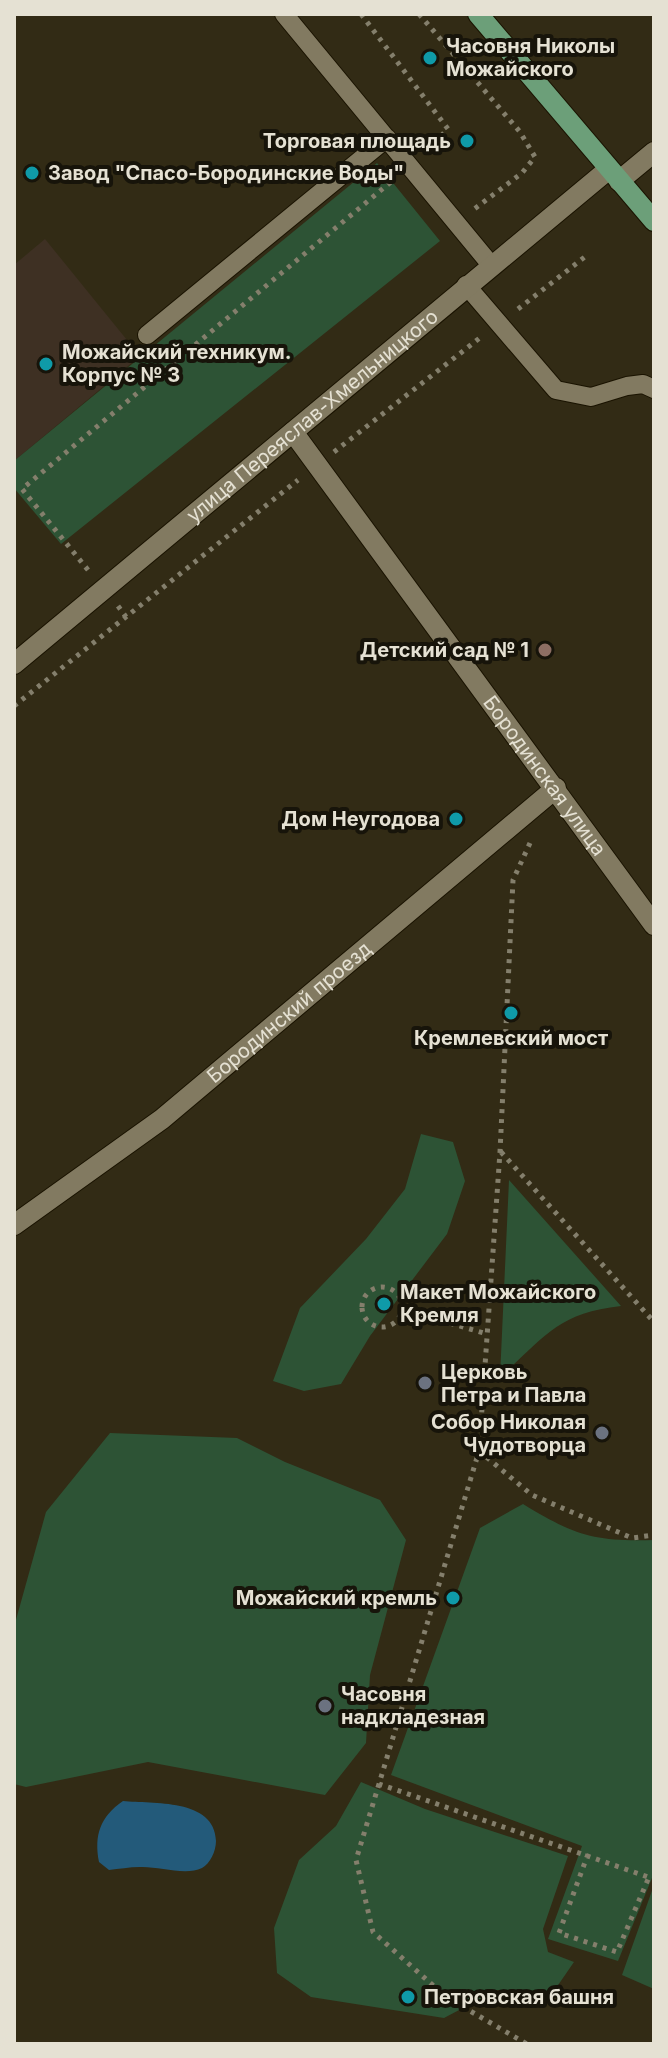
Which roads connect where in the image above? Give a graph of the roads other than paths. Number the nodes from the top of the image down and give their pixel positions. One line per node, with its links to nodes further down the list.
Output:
1 (284, 14): 3 (lane)
2 (478, 14): 5 (main road)
3 (387, 138): 7 (lane); 9 (lane)
4 (654, 152): 5 (street, улица Переяслав-Хмельницкого)
5 (614, 175): 6 (main road); 7 (street, улица Переяслав-Хмельницкого)
6 (654, 221)
7 (491, 265): 8 (street, улица Переяслав-Хмельницкого)
8 (466, 285): 10 (lane); 11 (street, улица Переяслав-Хмельницкого)
9 (147, 335)
10 (654, 389)
11 (293, 432): 12 (street, улица Переяслав-Хмельницкого); 13 (street, Бородинская улица)
12 (14, 664)
13 (556, 788): 14 (street, Бородинская улица); 15 (street, Бородинский проезд)
14 (654, 925)
15 (14, 1225)

